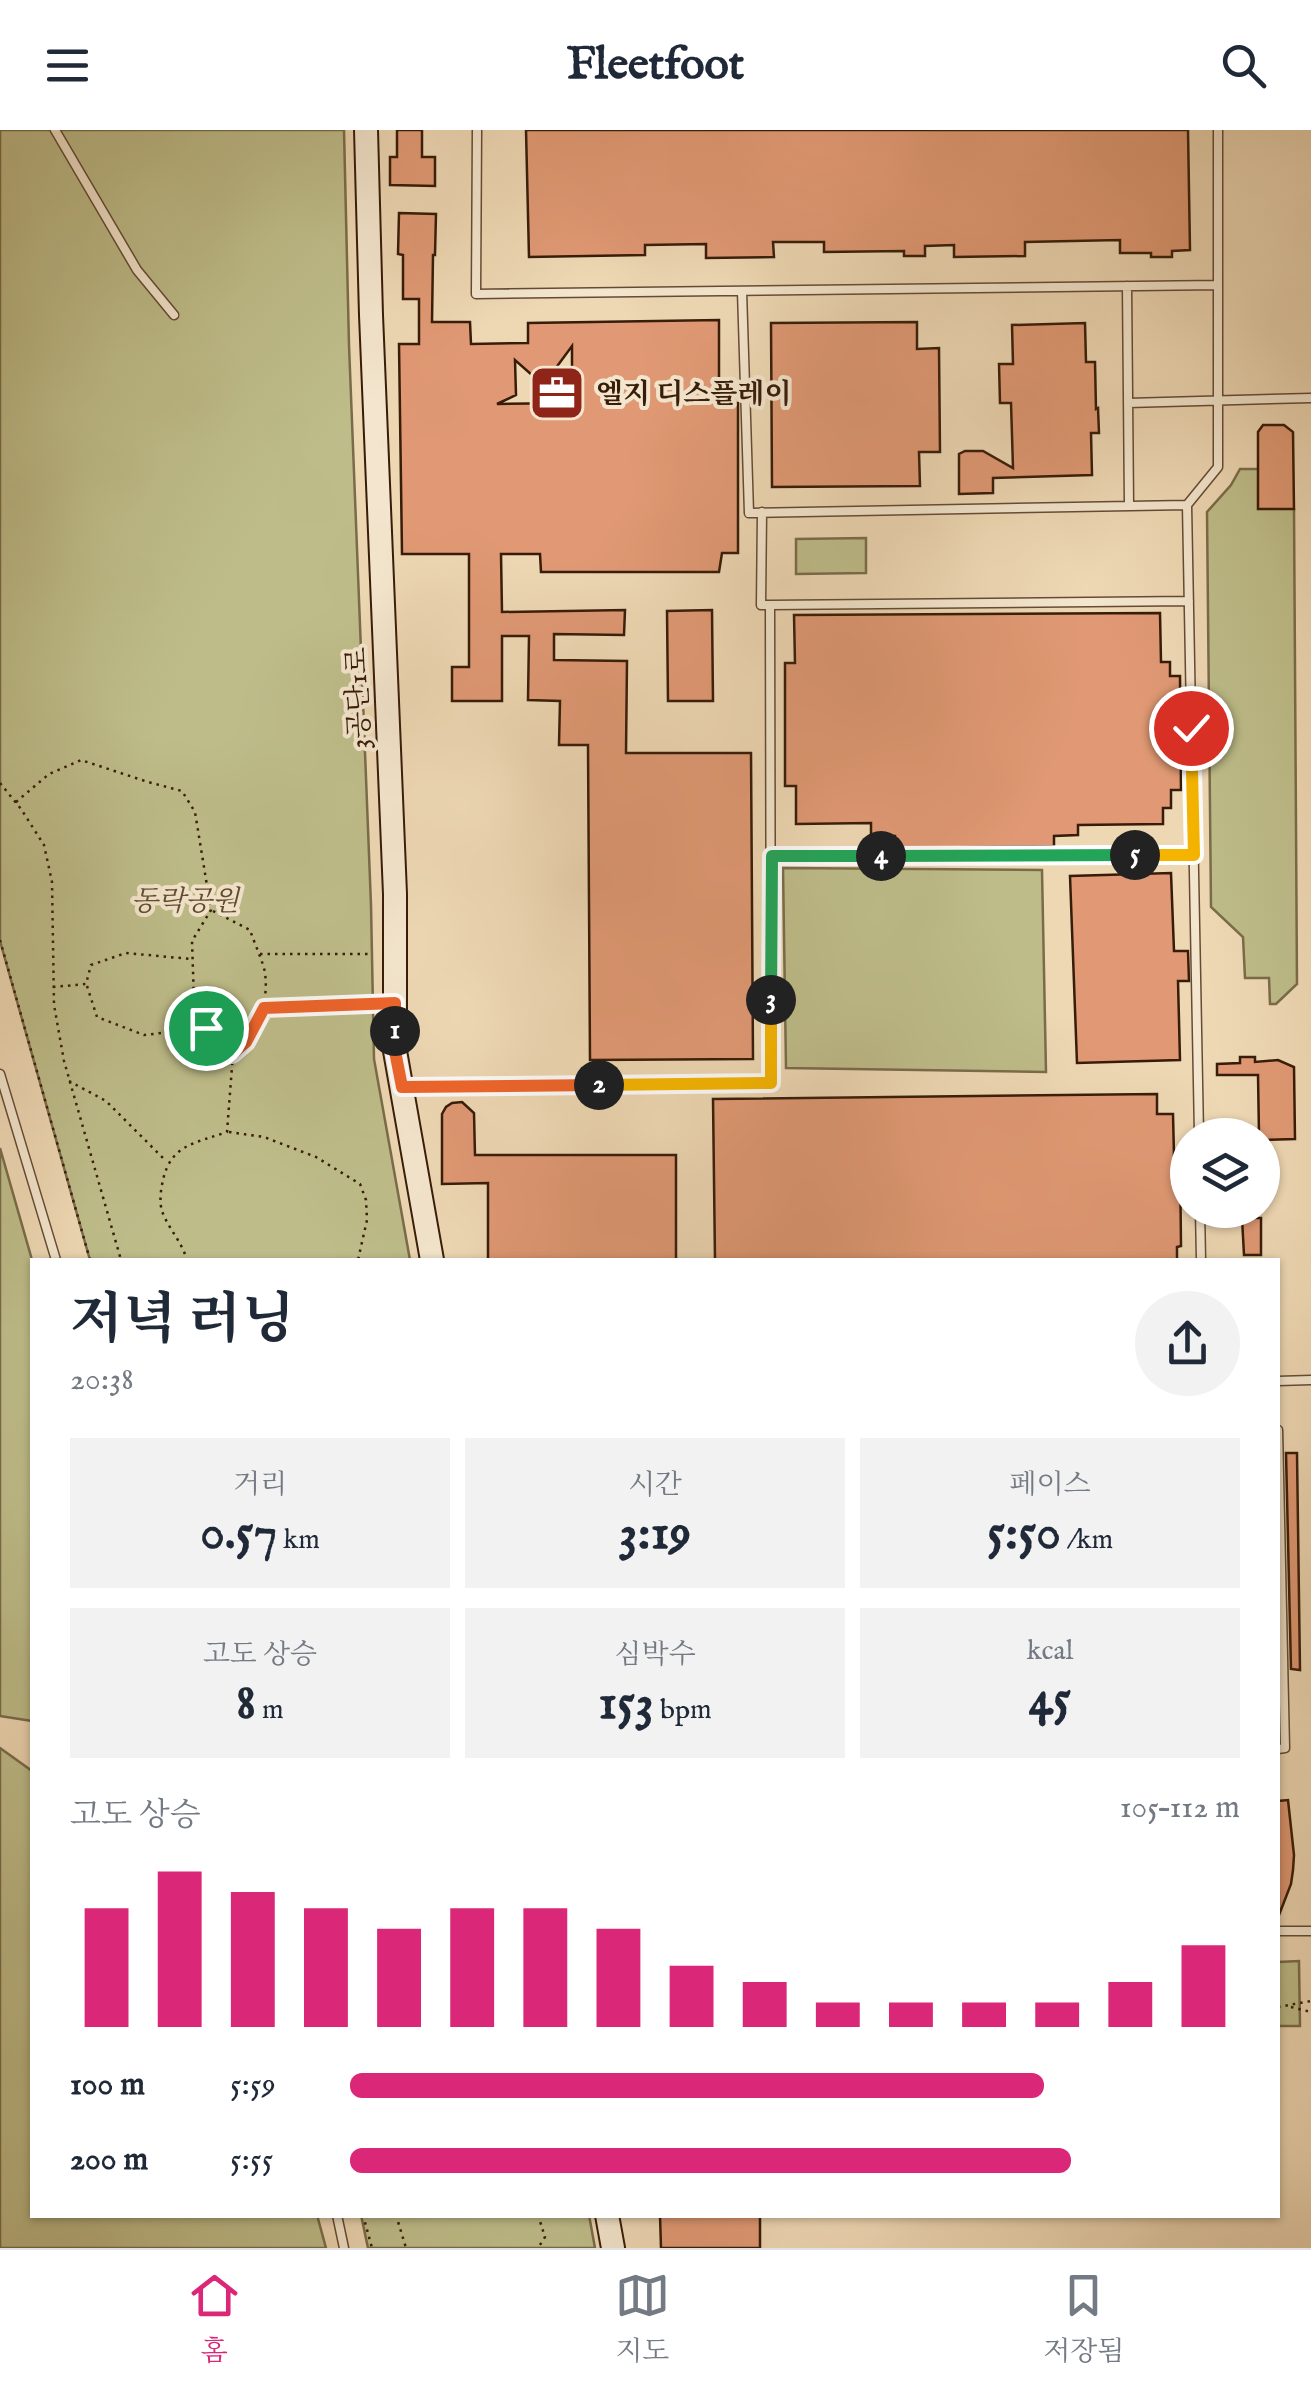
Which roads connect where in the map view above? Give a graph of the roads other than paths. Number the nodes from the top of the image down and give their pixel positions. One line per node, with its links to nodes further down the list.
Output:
1 (55, 130): 8 (lane)
2 (366, 130): 20 (street, 3공단1로)
3 (477, 130): 7 (lane)
4 (1218, 130): 5 (lane)
5 (1218, 285): 6 (lane); 10 (lane)
6 (1127, 286): 7 (lane); 11 (lane)
7 (742, 290): 14 (lane)
8 (174, 316)
9 (1311, 398): 10 (lane)
10 (1218, 401): 11 (lane); 12 (lane)
11 (1128, 402): 13 (lane)
12 (1187, 505): 13 (lane); 15 (lane)
13 (1129, 506): 14 (lane)
14 (762, 512): 16 (lane)
15 (1189, 600): 16 (lane); 17 (lane)
16 (770, 604): 18 (lane)
17 (1194, 855): 18 (lane); 21 (lane)
18 (772, 856): 20 (lane)
19 (0, 1074): 23 (lane)
20 (402, 1087): 24 (street, 3공단1로)
21 (1199, 1118)
22 (1200, 1228): 25 (lane)
23 (55, 1258)
24 (432, 1258)
25 (1201, 1258)
26 (1280, 1380): 27 (lane)
27 (1311, 1380)
28 (1280, 1521): 29 (lane)
29 (1280, 1748)
30 (1280, 1931): 31 (lane)
31 (1311, 1932)
32 (337, 2218): 34 (lane)
33 (608, 2218): 35 (street)
34 (344, 2248)
35 (613, 2248)

